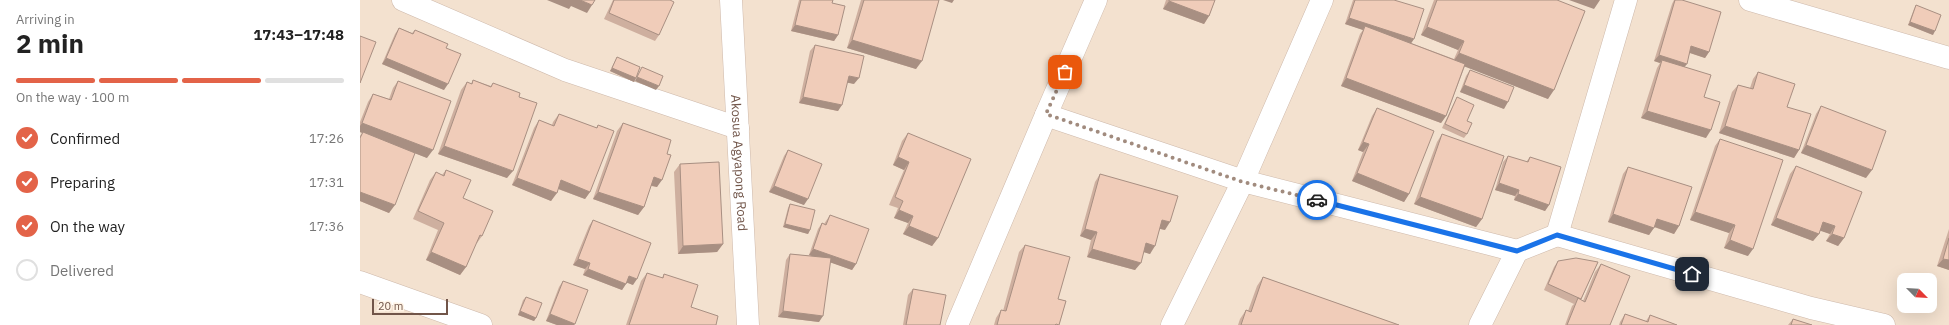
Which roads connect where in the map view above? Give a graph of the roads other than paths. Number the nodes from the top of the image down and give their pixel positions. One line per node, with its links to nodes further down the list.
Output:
1 (403, 0): 9 (street)
2 (731, 0): 9 (street, Akosua Agyapong Road)
3 (1096, 0): 8 (street)
4 (1322, 0): 10 (street)
5 (1626, 0): 11 (street)
6 (1750, 0): 7 (street)
7 (1949, 58)
8 (1046, 114): 10 (street); 16 (street)
9 (738, 128): 15 (street, Akosua Agyapong Road)
10 (1243, 182): 12 (street); 17 (street)
11 (1557, 235): 12 (street); 19 (street)
12 (1517, 251): 18 (street)
13 (360, 282): 14 (street)
14 (481, 325)
15 (748, 325)
16 (957, 325)
17 (1172, 325)
18 (1480, 325)
19 (1884, 325)

